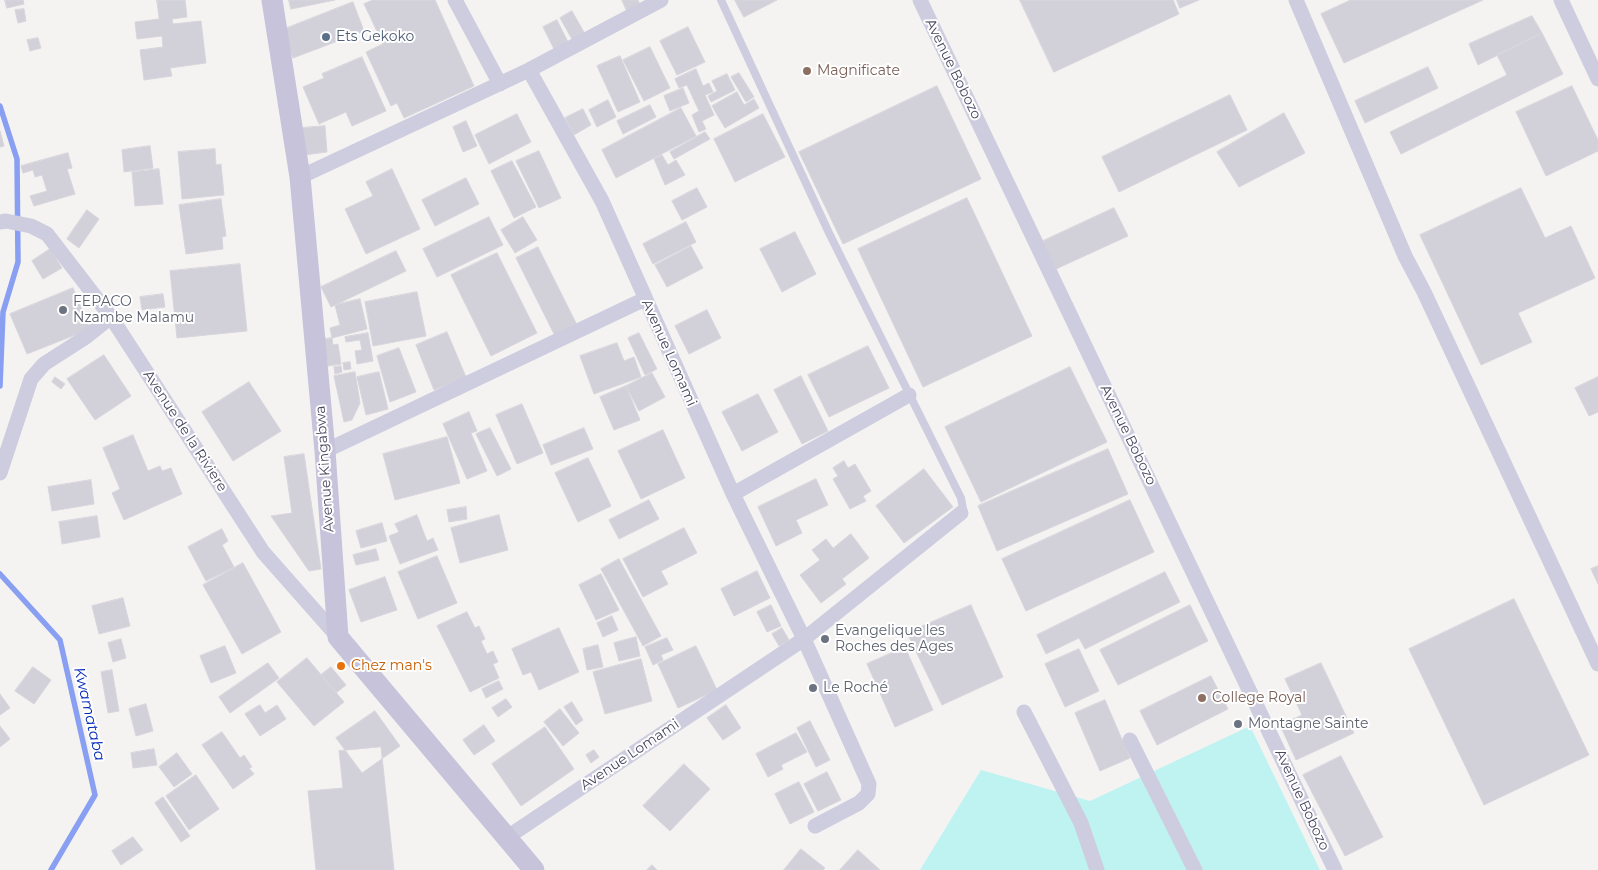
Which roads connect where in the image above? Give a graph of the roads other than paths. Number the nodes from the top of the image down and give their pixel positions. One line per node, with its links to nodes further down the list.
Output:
1 (272, 0): 11 (street, Avenue Kingabwa)
2 (455, 0): 10 (street)
3 (659, 0): 8 (street)
4 (721, 0): 15 (lane)
5 (920, 0): 30 (street, Avenue Bobozo)
6 (1296, 0): 22 (street)
7 (1561, 0): 9 (street)
8 (529, 70): 10 (street); 13 (street, Avenue Lomami)
9 (1598, 79)
10 (500, 84): 11 (street)
11 (300, 177): 16 (street, Avenue Kingabwa)
12 (3, 221): 14 (street, Avenue de la Riviere)
13 (645, 299): 16 (street); 18 (street, Avenue Lomami)
14 (111, 317): 17 (street); 20 (street, Avenue de la Riviere)
15 (909, 395): 18 (street); 19 (lane)
16 (325, 451): 20 (street, Avenue Kingabwa)
17 (0, 473)
18 (733, 494): 21 (street, Avenue Lomami)
19 (961, 514): 21 (street, Avenue Lomami)
20 (338, 637): 26 (street)
21 (804, 639): 25 (street, Avenue Lomami); 26 (street, Avenue Lomami)
22 (1598, 664)
23 (1024, 712): 28 (street)
24 (1130, 740): 29 (street)
25 (815, 826)
26 (506, 838): 27 (street)
27 (534, 870)
28 (1097, 870)
29 (1195, 870)
30 (1336, 870)

